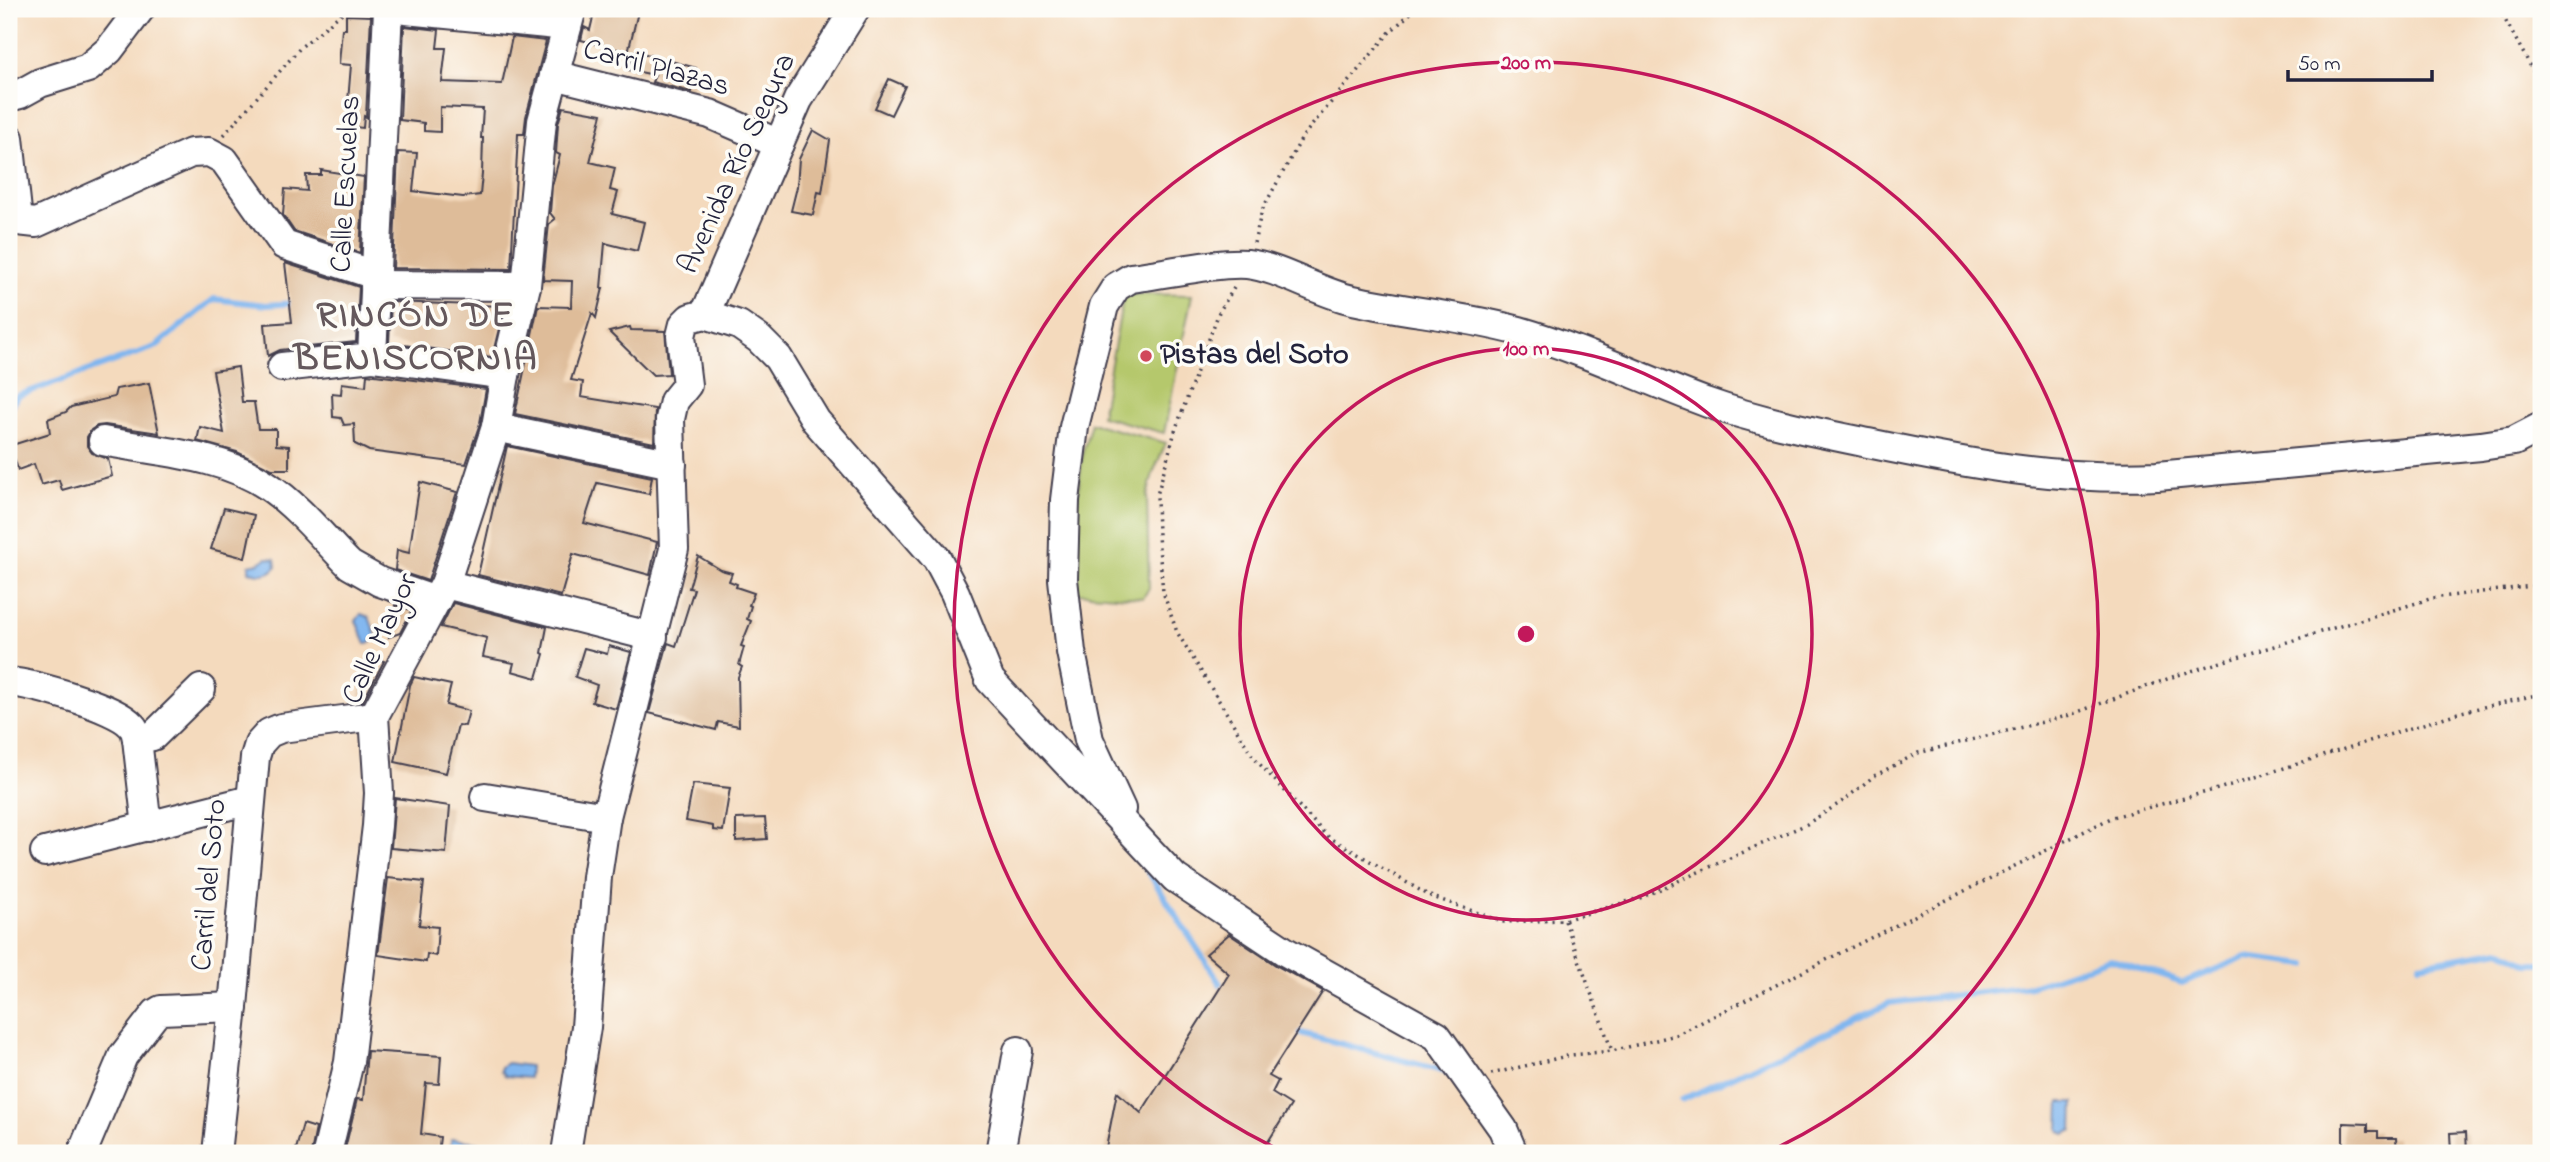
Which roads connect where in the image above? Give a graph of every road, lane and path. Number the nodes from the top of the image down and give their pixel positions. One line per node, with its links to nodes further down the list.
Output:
1 (140, 9): 11 (street)
2 (347, 9): 14 (path)
3 (388, 9): 17 (street, Calle Escuelas)
4 (396, 9): 8 (street)
5 (855, 9): 13 (street, Avenida Río Segura)
6 (1415, 9): 16 (path)
7 (2499, 9): 10 (path)
8 (570, 17): 9 (street, Calle Mayor)
9 (554, 75): 13 (street, Carril Plazas); 18 (street, Calle Mayor)
10 (2541, 85)
11 (9, 97)
12 (9, 138): 15 (street)
13 (779, 144): 19 (street, Avenida Río Segura)
14 (209, 152): 15 (street); 17 (street)
15 (13, 220)
16 (1249, 264): 24 (street); 39 (street); 41 (path)
17 (375, 280): 18 (street); 20 (street, Calle Escuelas)
18 (526, 286): 22 (street, Calle Mayor)
19 (705, 314): 26 (street); 39 (street)
20 (372, 357): 21 (street); 22 (street)
21 (282, 367)
22 (505, 375): 23 (street, Calle Mayor)
23 (496, 427): 26 (street); 28 (street, Calle Mayor)
24 (2541, 428)
25 (103, 441): 28 (street)
26 (672, 464): 29 (street)
27 (2541, 585): 41 (path)
28 (440, 593): 29 (street); 33 (street, Calle Mayor)
29 (653, 637): 37 (street)
30 (9, 682): 34 (street)
31 (201, 689): 34 (street)
32 (2541, 694): 44 (path)
33 (374, 716): 36 (street, Carril del Soto); 48 (street, Calle Mayor)
34 (137, 739): 38 (street)
35 (485, 797): 37 (street)
36 (250, 800): 38 (street); 42 (street, Carril del Soto)
37 (606, 817): 49 (street)
38 (147, 827): 40 (street)
39 (1131, 831): 45 (street)
40 (45, 852)
41 (1564, 920): 44 (path)
42 (233, 1007): 46 (street); 47 (street, Carril del Soto)
43 (1018, 1051): 50 (street)
44 (1612, 1051): 45 (path)
45 (1468, 1079): 51 (street)
46 (82, 1153)
47 (218, 1153)
48 (327, 1153)
49 (566, 1153)
50 (1000, 1153)
51 (1513, 1153)

